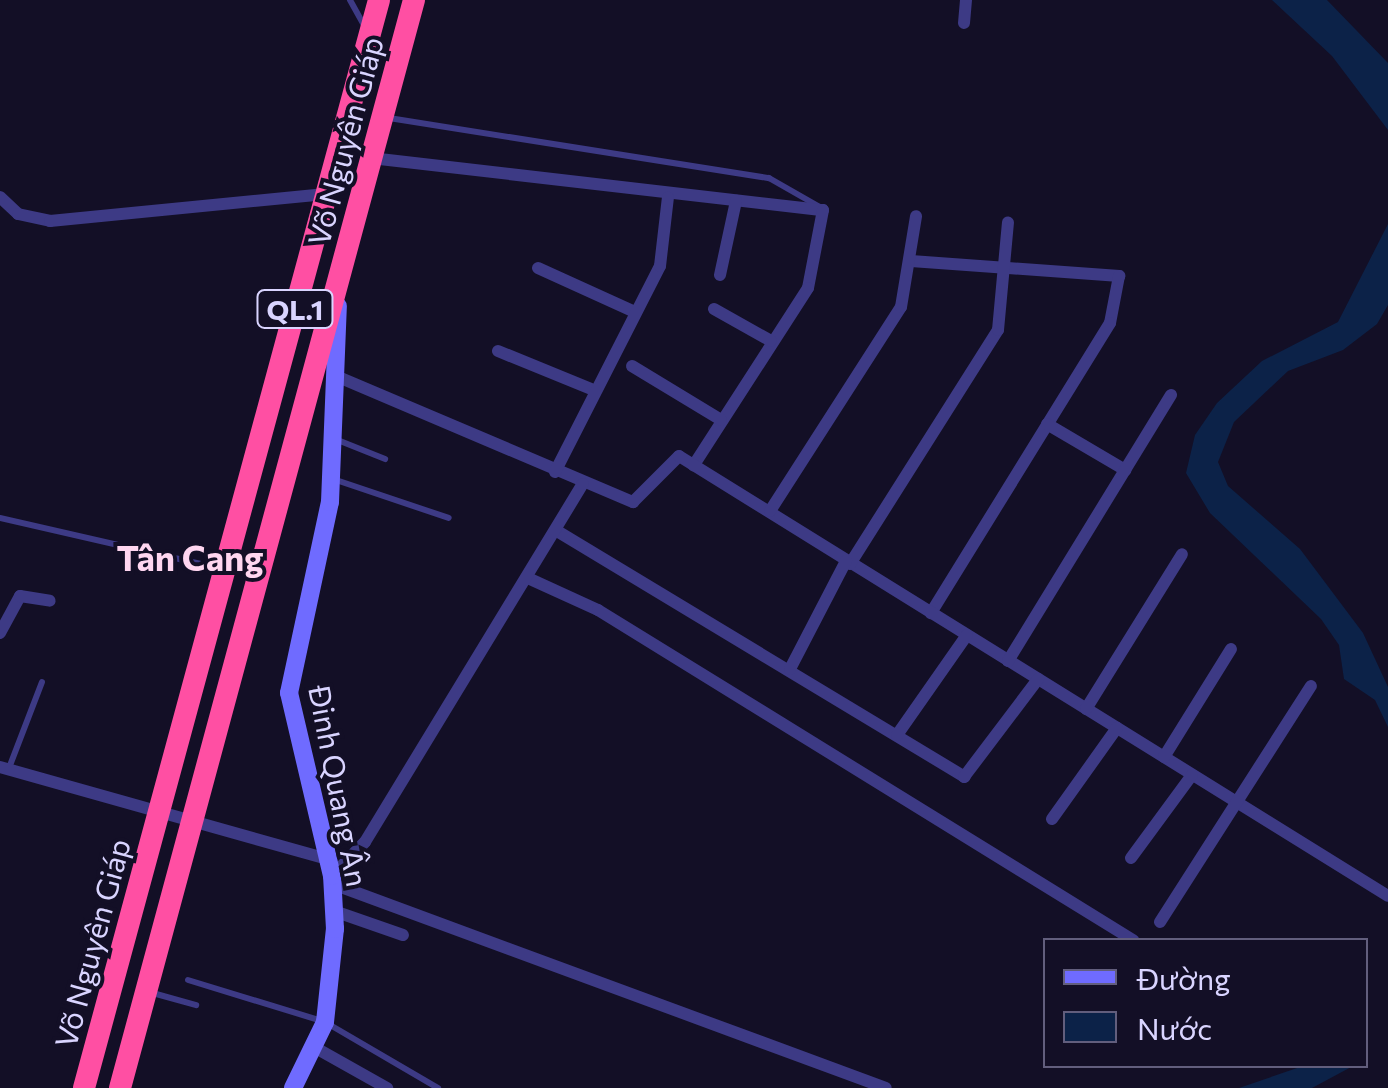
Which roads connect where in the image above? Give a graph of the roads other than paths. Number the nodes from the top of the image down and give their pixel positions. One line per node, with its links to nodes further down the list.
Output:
1 (350, 0): 6 (lane)
2 (379, 0): 6 (highway, Võ Nguyên Giáp / QL.1)
3 (414, 0): 7 (highway, Võ Nguyên Giáp / QL.1)
4 (966, 0): 5 (street)
5 (964, 23)
6 (371, 30): 9 (highway, Võ Nguyên Giáp / QL.1)
7 (382, 117): 8 (highway, Võ Nguyên Giáp / QL.1); 13 (lane)
8 (371, 158): 11 (street); 16 (highway, Võ Nguyên Giáp / QL.1)
9 (326, 194): 10 (street); 44 (highway, Võ Nguyên Giáp / QL.1)
10 (0, 196)
11 (668, 197): 12 (street); 22 (street)
12 (736, 201): 13 (street); 20 (street)
13 (822, 210): 23 (street)
14 (916, 216): 17 (street)
15 (1008, 222): 18 (street)
16 (346, 252): 26 (street, Đinh Quang Ân); 65 (highway, Võ Nguyên Giáp / QL.1)
17 (911, 261): 18 (street); 38 (street)
18 (1006, 265): 30 (street); 43 (street)
19 (538, 268): 22 (street)
20 (720, 275)
21 (714, 309): 23 (street)
22 (635, 312): 27 (street)
23 (771, 340): 29 (street)
24 (498, 351): 27 (street)
25 (632, 366): 29 (street)
26 (336, 376): 31 (street, Đinh Quang Ân); 35 (street)
27 (590, 390): 35 (street)
28 (1171, 395): 34 (street)
29 (721, 420): 33 (street)
30 (1048, 424): 34 (street); 47 (street)
31 (334, 438): 32 (lane); 36 (street, Đinh Quang Ân)
32 (385, 459)
33 (694, 465): 37 (street); 38 (street)
34 (1126, 470): 51 (street)
35 (555, 472): 37 (street)
36 (332, 478): 40 (lane); 67 (street, Đinh Quang Ân)
37 (584, 484): 41 (street)
38 (770, 511): 43 (street)
39 (0, 518): 44 (lane)
40 (449, 518)
41 (557, 531): 45 (street); 52 (street)
42 (1182, 554): 56 (street)
43 (848, 562): 47 (street); 52 (street)
44 (224, 569): 63 (highway, Võ Nguyên Giáp / QL.1)
45 (530, 579): 67 (street); 72 (street)
46 (50, 601): 48 (street)
47 (931, 613): 49 (street)
48 (0, 634)
49 (967, 635): 51 (street); 58 (street)
50 (1231, 649): 59 (street)
51 (1008, 661): 53 (street)
52 (790, 669): 58 (street)
53 (1038, 679): 56 (street); 58 (street)
54 (42, 682): 60 (lane)
55 (1311, 686): 62 (street)
56 (1086, 709): 57 (street)
57 (1116, 728): 59 (street); 64 (street)
58 (897, 734)
59 (1164, 758): 61 (street)
60 (4, 768): 63 (street)
61 (1192, 774): 62 (street); 66 (street)
62 (1237, 802): 68 (street); 70 (street)
63 (161, 803): 65 (street); 78 (highway, Võ Nguyên Giáp / QL.1)
64 (1052, 819)
65 (189, 831): 67 (street); 74 (highway, Võ Nguyên Giáp / QL.1)
66 (1131, 858)
67 (331, 873): 69 (street, Đinh Quang Ân); 83 (street)
68 (1388, 896)
69 (334, 911): 71 (street); 76 (street, Đinh Quang Ân)
70 (1160, 922)
71 (404, 935)
72 (1129, 938)
73 (188, 980): 76 (lane)
74 (146, 992): 75 (lane); 79 (highway, Võ Nguyên Giáp / QL.1)
75 (196, 1005)
76 (325, 1022): 77 (street, Đinh Quang Ân); 82 (lane)
77 (314, 1046): 80 (street, Đinh Quang Ân); 81 (street)
78 (84, 1088)
79 (120, 1088)
80 (293, 1088)
81 (387, 1088)
82 (438, 1088)
83 (886, 1088)

